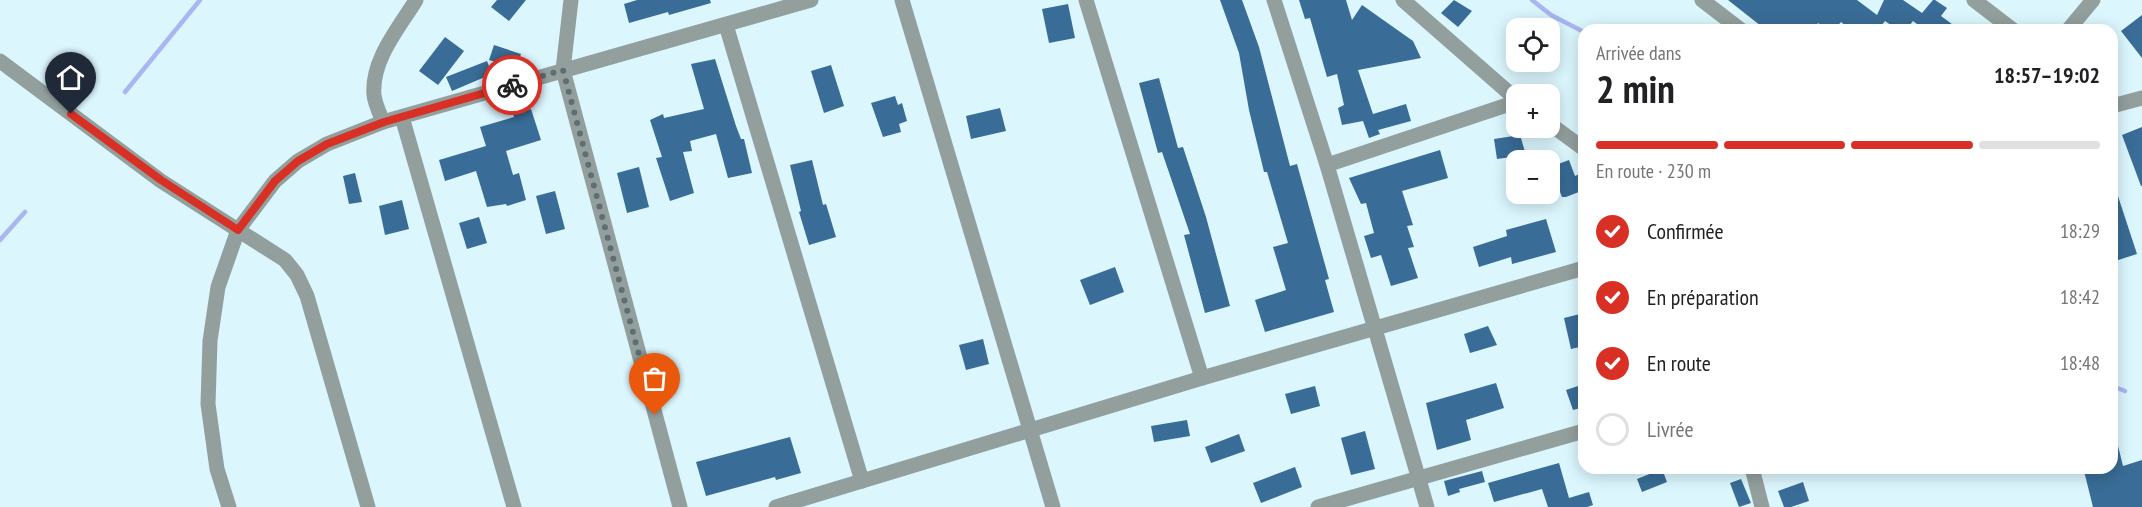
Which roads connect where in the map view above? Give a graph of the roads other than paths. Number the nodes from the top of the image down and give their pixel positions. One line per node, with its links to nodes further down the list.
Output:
1 (416, 0): 22 (street)
2 (571, 0): 16 (street)
3 (811, 0): 14 (street)
4 (902, 0): 30 (street)
5 (1086, 0): 29 (street)
6 (1274, 0): 25 (street)
7 (1402, 0): 17 (street)
8 (1702, 0): 11 (street)
9 (1974, 0): 12 (street)
10 (2093, 0): 13 (street)
11 (1733, 24)
12 (2005, 24)
13 (2073, 24)
14 (726, 25): 16 (street); 34 (street)
15 (0, 61): 26 (street)
16 (563, 70): 21 (street); 38 (street)
17 (1506, 91)
18 (2142, 98): 19 (street)
19 (2118, 102)
20 (1506, 103): 25 (street)
21 (402, 117): 22 (street); 37 (street)
22 (384, 122): 26 (street)
23 (1560, 131): 24 (street)
24 (1578, 145)
25 (1327, 165): 28 (street)
26 (238, 230): 35 (street); 36 (street)
27 (1578, 270): 28 (street)
28 (1376, 328): 29 (street); 33 (street)
29 (1202, 378): 30 (street)
30 (1030, 431): 34 (street); 40 (street)
31 (1578, 433): 33 (street)
32 (1754, 474): 43 (street)
33 (1418, 477): 41 (street); 42 (street)
34 (862, 481): 39 (street)
35 (229, 507)
36 (368, 507)
37 (514, 507)
38 (680, 507)
39 (776, 507)
40 (1053, 507)
41 (1318, 507)
42 (1426, 507)
43 (1762, 507)

